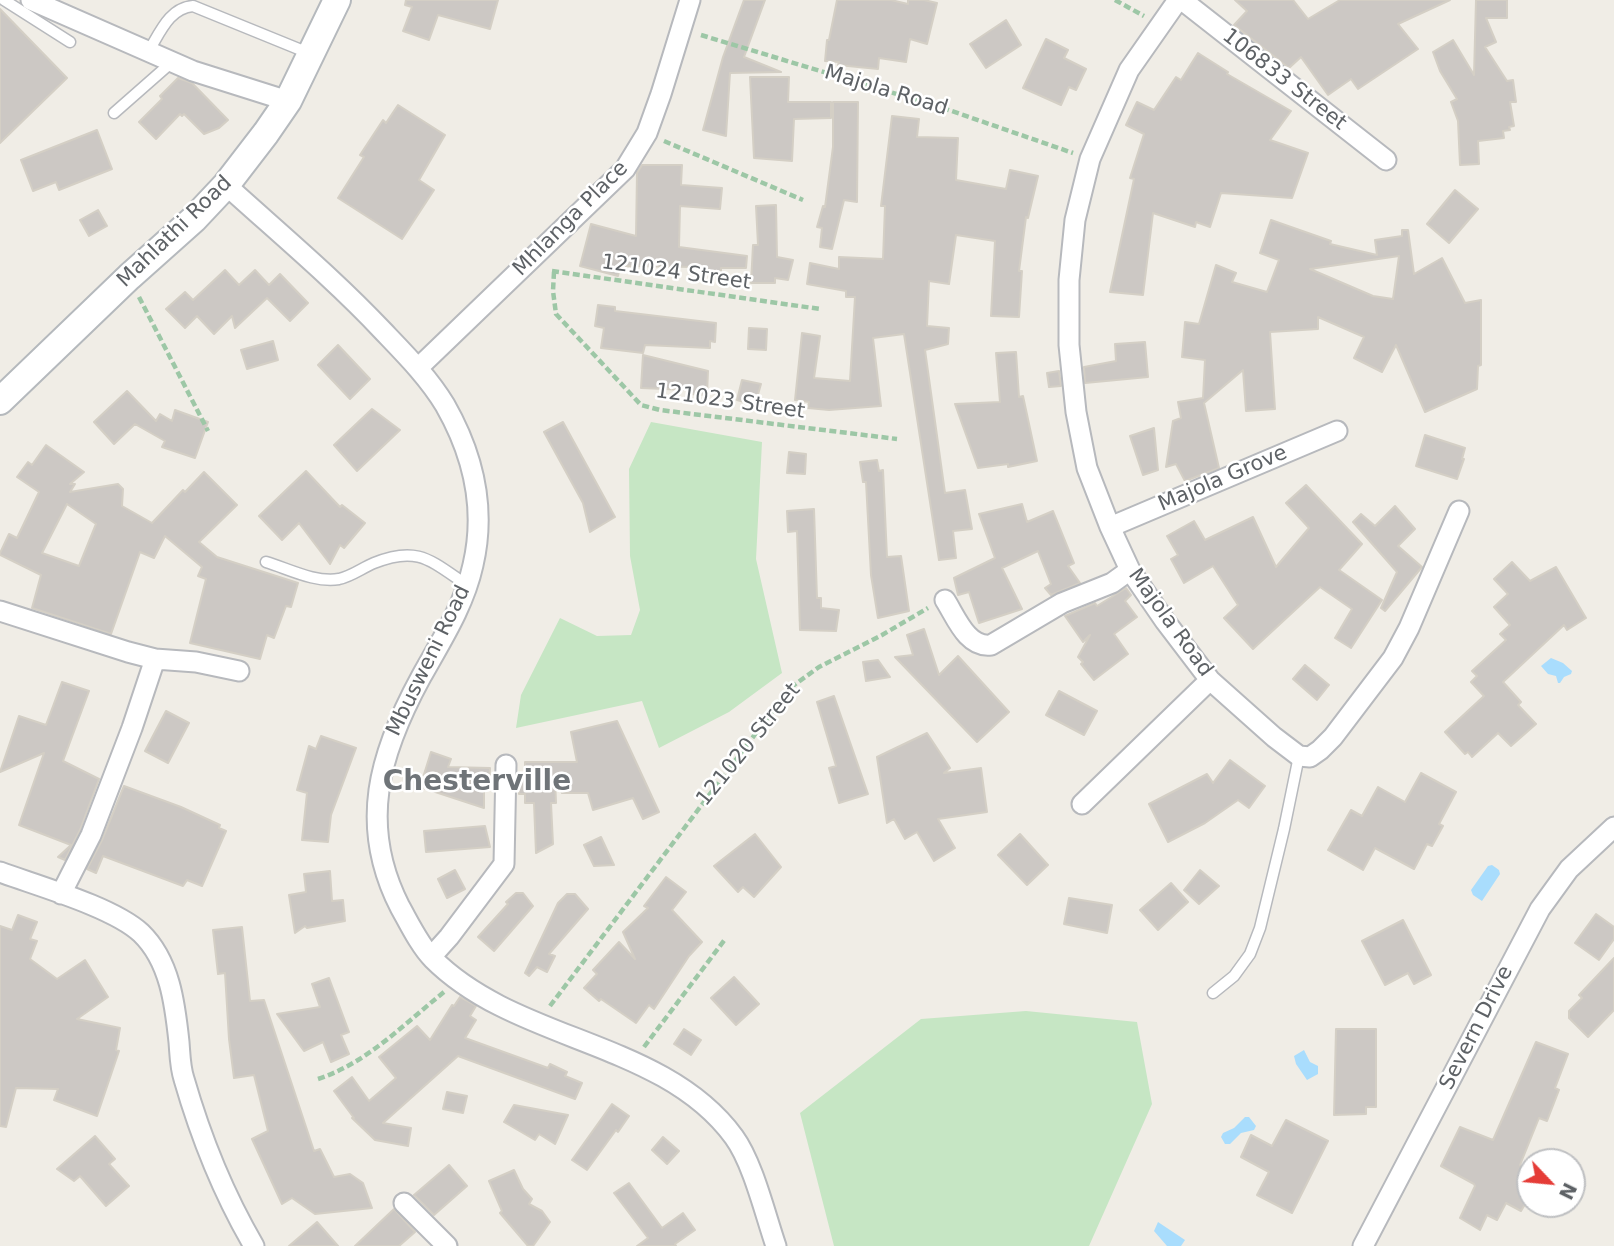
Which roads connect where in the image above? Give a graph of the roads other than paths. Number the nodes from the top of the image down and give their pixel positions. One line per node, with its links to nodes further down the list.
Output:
1 (4, 0): 6 (lane)
2 (31, 0): 7 (street)
3 (337, 0): 8 (street, Mahlathi Road)
4 (690, 0): 14 (street, Mhlanga Place)
5 (1180, 0): 12 (street, 106833 Street); 18 (street, Majola Road)
6 (70, 42)
7 (148, 52): 8 (lane); 9 (street)
8 (311, 55): 10 (street, Mahlathi Road)
9 (172, 62): 10 (street); 11 (lane)
10 (288, 101): 13 (street, Mahlathi Road)
11 (114, 113)
12 (1386, 160)
13 (226, 185): 14 (street, Mbusweni Road); 15 (street, Mahlathi Road)
14 (418, 368): 21 (street, Mbusweni Road)
15 (0, 401)
16 (1337, 431): 18 (street, Majola Grove)
17 (1459, 511): 27 (street)
18 (1110, 527): 20 (street, Majola Road)
19 (266, 562): 21 (lane)
20 (1130, 570): 22 (street); 26 (street, Majola Road)
21 (467, 585): 33 (street, Mbusweni Road)
22 (944, 600)
23 (0, 611): 24 (street)
24 (155, 659): 25 (street); 32 (street)
25 (239, 671)
26 (1210, 680): 27 (street, Majola Road); 29 (street)
27 (1299, 756): 34 (lane)
28 (506, 765): 33 (street)
29 (1082, 804)
30 (1614, 827): 39 (street, Severn Drive)
31 (0, 872): 32 (street)
32 (61, 894): 36 (street)
33 (431, 957): 38 (street, Mbusweni Road)
34 (1213, 993)
35 (404, 1203): 37 (street)
36 (254, 1246)
37 (447, 1246)
38 (776, 1246)
39 (1363, 1246)

